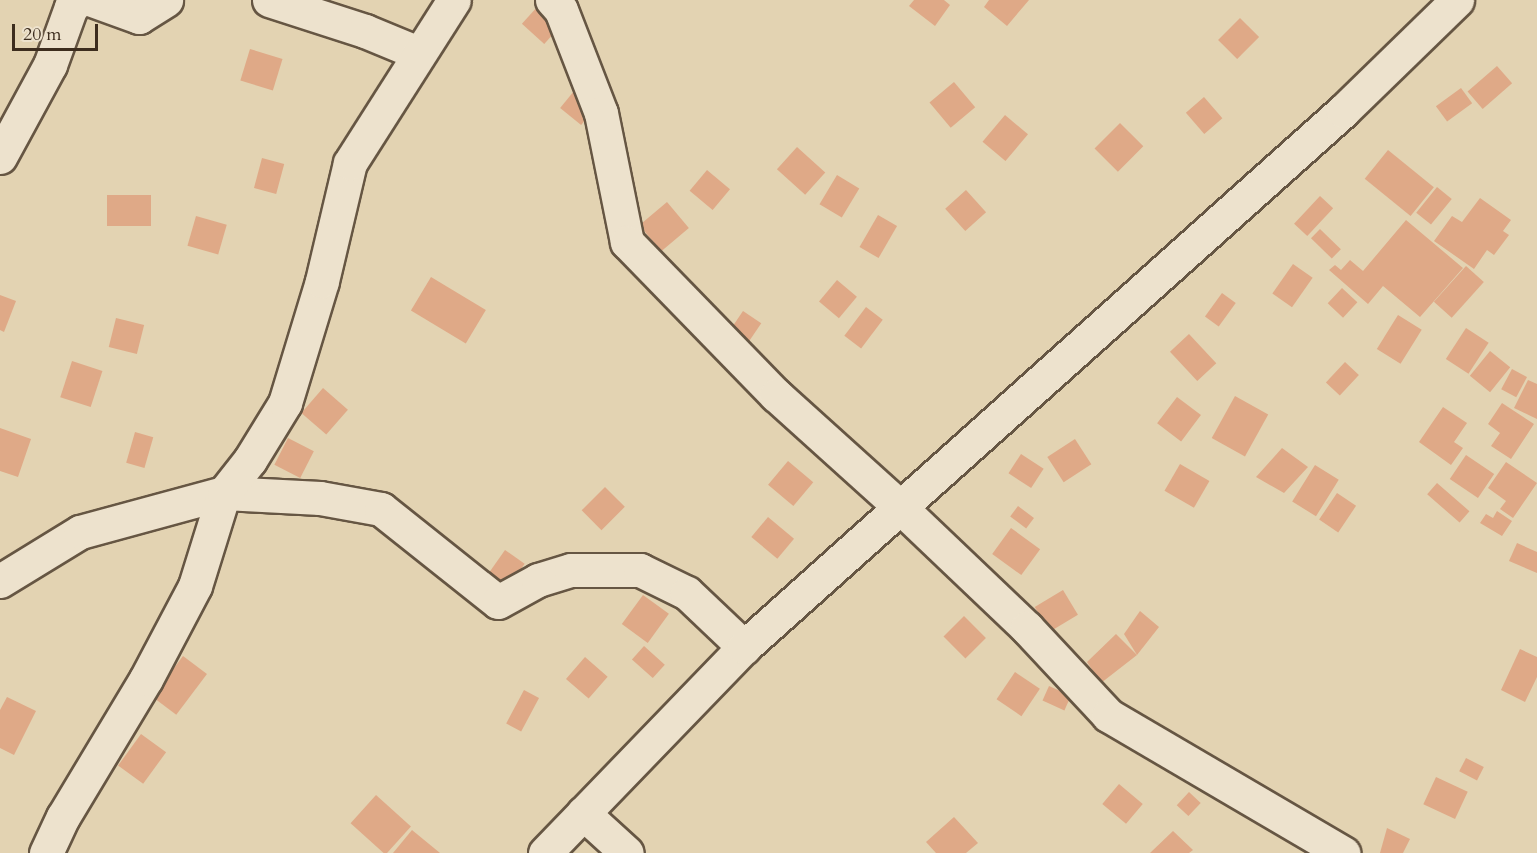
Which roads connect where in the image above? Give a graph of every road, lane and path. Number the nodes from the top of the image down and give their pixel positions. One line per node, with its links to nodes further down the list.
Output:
1 (79, 0): 9 (street)
2 (92, 0): 3 (street)
3 (166, 0)
4 (269, 0): 8 (street)
5 (454, 0): 8 (street)
6 (552, 0): 11 (street)
7 (1457, 0): 11 (street)
8 (418, 52): 10 (street)
9 (0, 157)
10 (224, 494): 12 (street); 13 (street); 15 (street)
11 (901, 508): 13 (street); 18 (street)
12 (0, 580)
13 (744, 647): 14 (street)
14 (584, 813): 16 (street); 17 (street)
15 (46, 853)
16 (545, 853)
17 (627, 853)
18 (1343, 853)

